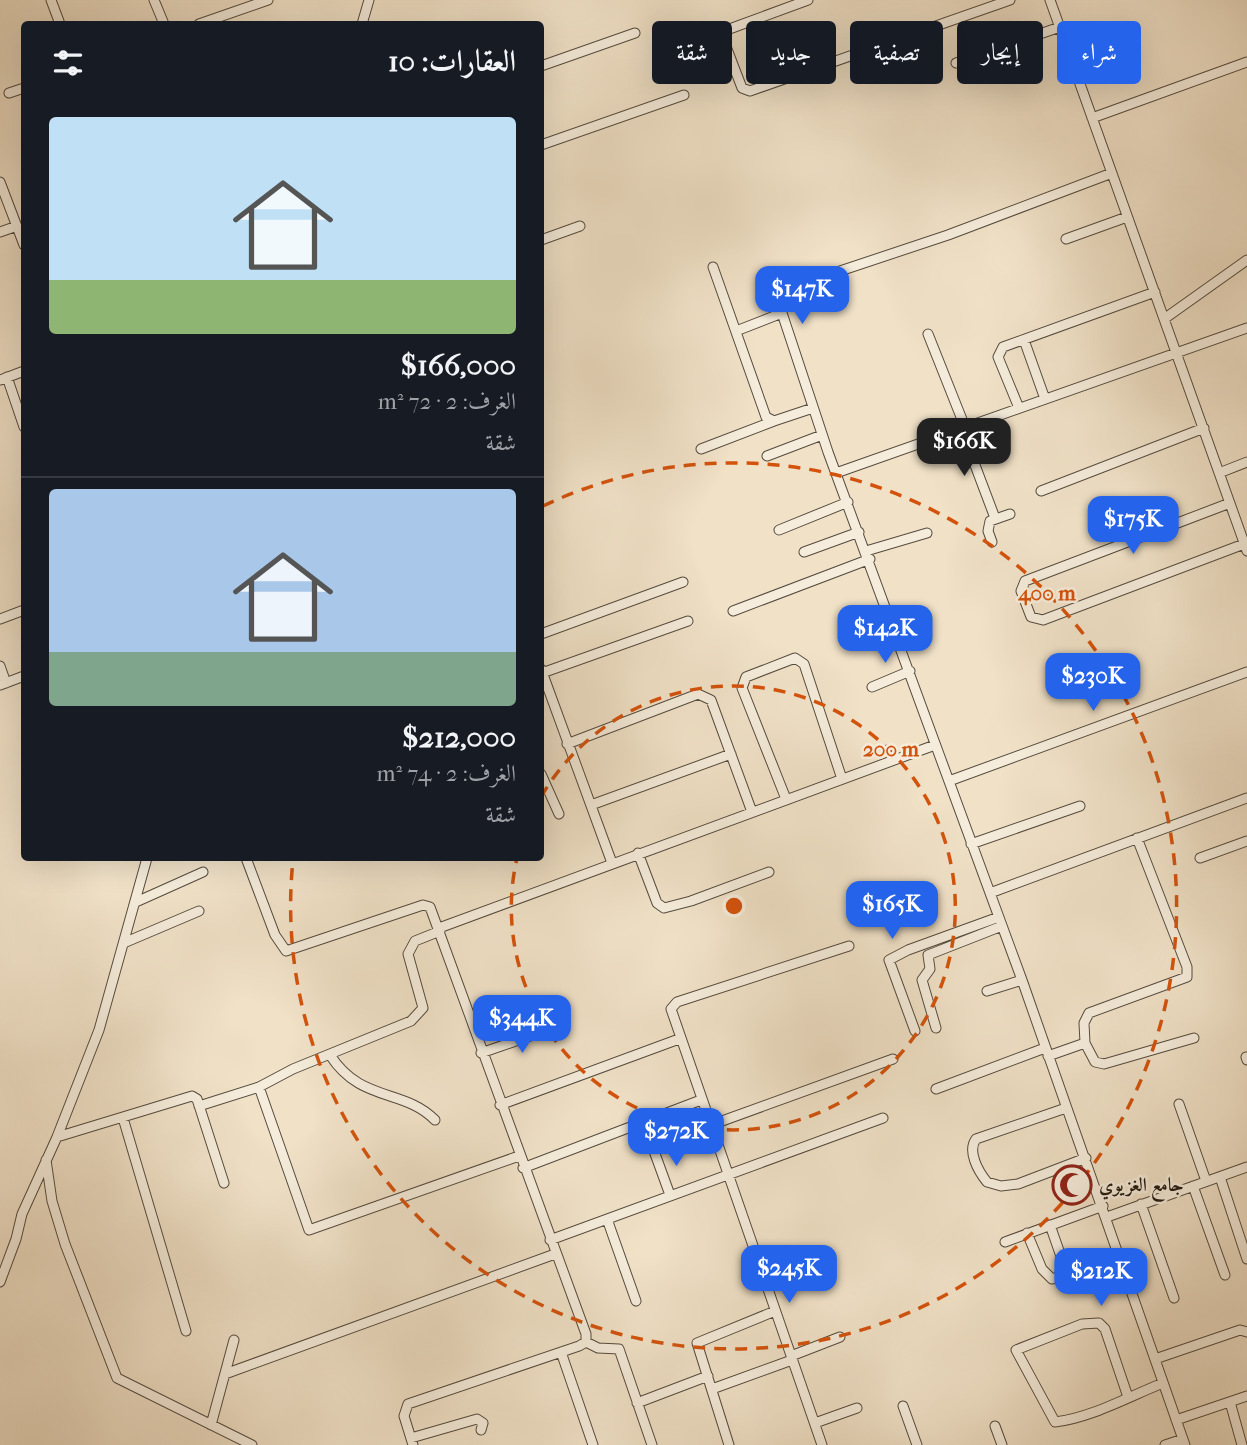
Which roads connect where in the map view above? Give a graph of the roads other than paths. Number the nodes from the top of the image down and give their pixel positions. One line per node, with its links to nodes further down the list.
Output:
1 (51, 0): 8 (street)
2 (154, 0): 9 (street)
3 (268, 0): 10 (street)
4 (369, 0): 11 (street)
5 (808, 0): 6 (street)
6 (1010, 0)
7 (1050, 0): 12 (street)
8 (59, 21)
9 (163, 21)
10 (208, 21)
11 (363, 21)
12 (1058, 21)
13 (1057, 28): 16 (street)
14 (635, 33): 17 (street)
15 (1247, 62): 22 (street)
16 (956, 63)
17 (544, 65)
18 (1080, 84): 22 (street)
19 (21, 89): 20 (street)
20 (9, 93)
21 (684, 95): 23 (street)
22 (1092, 118): 24 (street)
23 (544, 144)
24 (1112, 173): 26 (street); 36 (street)
25 (0, 181): 27 (street)
26 (1127, 217): 32 (street); 35 (street)
27 (17, 226): 29 (street); 30 (street)
28 (580, 226): 31 (street)
29 (0, 232)
30 (21, 237)
31 (544, 239)
32 (1066, 239)
33 (1247, 260): 37 (street)
34 (713, 267): 39 (street)
35 (1155, 292): 37 (street); 41 (street)
36 (782, 313): 39 (street); 46 (street)
37 (1164, 319): 42 (street)
38 (1247, 328): 42 (street)
39 (736, 331): 49 (street)
40 (928, 334): 50 (street)
41 (1024, 340): 45 (street); 47 (street)
42 (1177, 352): 45 (street); 51 (street)
43 (21, 372): 44 (street)
44 (4, 379): 48 (street)
45 (1045, 399): 47 (street)
46 (813, 408): 49 (street); 52 (street)
47 (1018, 408): 50 (street)
48 (21, 419)
49 (775, 421): 53 (street)
50 (963, 428): 56 (street); 62 (street)
51 (1203, 428): 57 (street); 58 (street)
52 (822, 435): 54 (street); 56 (street)
53 (701, 449)
54 (767, 456)
55 (1247, 462): 57 (street)
56 (836, 473): 59 (street)
57 (1219, 473): 60 (street)
58 (1041, 491)
59 (848, 502): 63 (street); 64 (street)
60 (1230, 503): 67 (street); 67 (street)
61 (1010, 514): 62 (street)
62 (995, 518): 66 (street)
63 (779, 530)
64 (859, 532): 68 (street); 69 (street)
65 (927, 533): 69 (street)
66 (992, 542)
67 (1246, 548)
68 (804, 552)
69 (868, 555): 72 (street); 78 (street)
70 (683, 582): 75 (street)
71 (21, 611): 73 (street)
72 (733, 611)
73 (0, 619)
74 (688, 621): 77 (street)
75 (544, 633)
76 (0, 666): 82 (street)
77 (544, 670)
78 (910, 671): 83 (street); 85 (street)
79 (1247, 672): 89 (street)
80 (21, 677): 82 (street)
81 (544, 677): 84 (street)
82 (3, 684)
83 (872, 687)
84 (567, 744): 86 (street); 92 (street)
85 (935, 745): 87 (street); 89 (street)
86 (731, 754): 92 (street); 94 (street)
87 (842, 779): 90 (street); 90 (street)
88 (544, 781): 95 (street)
89 (949, 782): 98 (street)
90 (786, 799): 94 (street)
91 (1247, 799): 96 (street)
92 (591, 805): 103 (street)
93 (1080, 806): 98 (street)
94 (752, 812): 99 (street)
95 (559, 814)
96 (1136, 838): 106 (street); 120 (street)
97 (1247, 841): 100 (street)
98 (971, 844): 106 (street)
99 (638, 853): 103 (street); 105 (street)
100 (1200, 858)
101 (146, 861): 107 (street)
102 (247, 861): 110 (street)
103 (612, 863): 110 (street)
104 (203, 872): 107 (street)
105 (769, 872)
106 (990, 893): 109 (street)
107 (136, 902): 111 (street)
108 (199, 911): 111 (street)
109 (1001, 922): 113 (street); 116 (street); 117 (street)
110 (440, 929): 122 (street); 123 (street)
111 (126, 942): 136 (street)
112 (849, 946): 119 (street)
113 (1022, 980): 114 (street); 121 (street)
114 (987, 990)
115 (553, 1028): 122 (street)
116 (936, 1028)
117 (915, 1031)
118 (1194, 1038): 120 (street)
119 (678, 1039): 127 (street); 129 (street)
120 (1085, 1043): 121 (street)
121 (1047, 1052): 126 (street); 131 (street)
122 (481, 1053): 129 (street)
123 (330, 1055): 125 (street); 134 (street)
124 (892, 1059): 135 (street)
125 (260, 1087): 130 (street); 138 (street)
126 (936, 1089)
127 (701, 1100): 135 (street); 141 (street)
128 (1179, 1104): 145 (street)
129 (500, 1105): 138 (street)
130 (199, 1106): 132 (street); 146 (street)
131 (1066, 1108): 139 (street); 139 (street)
132 (123, 1118): 136 (street); 164 (street)
133 (883, 1118): 143 (street)
134 (435, 1120)
135 (711, 1125): 143 (street)
136 (57, 1137): 140 (street)
137 (654, 1151): 148 (street)
138 (519, 1156): 141 (street)
139 (1086, 1158): 150 (street)
140 (46, 1159): 160 (street); 184 (street)
141 (523, 1167): 155 (street)
142 (1247, 1167): 144 (street)
143 (730, 1173): 148 (street); 163 (street)
144 (1220, 1177): 145 (street); 158 (street)
145 (1206, 1181): 147 (street)
146 (224, 1183)
147 (1193, 1186): 149 (street); 159 (street)
148 (670, 1195): 152 (street)
149 (1141, 1204): 151 (street); 161 (street)
150 (1103, 1206): 151 (street); 153 (street)
151 (1107, 1217): 171 (street)
152 (607, 1219): 155 (street); 162 (street)
153 (1050, 1225): 154 (street); 154 (street)
154 (1027, 1233): 156 (street)
155 (550, 1240): 157 (street)
156 (1005, 1242)
157 (555, 1254): 168 (street); 172 (street)
158 (1247, 1259)
159 (1225, 1275)
160 (0, 1282)
161 (1174, 1298)
162 (636, 1301)
163 (775, 1311): 170 (street); 173 (street)
164 (186, 1331)
165 (1247, 1332): 171 (street)
166 (840, 1337): 170 (street)
167 (234, 1340): 172 (street)
168 (586, 1342): 169 (street); 179 (street)
169 (561, 1352): 187 (street); 190 (street)
170 (792, 1358): 175 (street); 183 (street)
171 (1155, 1359): 174 (street)
172 (225, 1374): 184 (street)
173 (708, 1377): 175 (street); 179 (street)
174 (1163, 1383): 177 (street); 182 (street)
175 (712, 1389): 192 (street)
176 (1247, 1396): 178 (street)
177 (1128, 1397): 177 (street)
178 (1230, 1402): 182 (street); 197 (street)
179 (637, 1403): 191 (street)
180 (904, 1406): 194 (street)
181 (857, 1408): 183 (street)
182 (1176, 1420): 188 (street)
183 (815, 1423): 193 (street)
184 (211, 1425): 189 (street)
185 (995, 1426): 195 (street)
186 (481, 1430): 187 (street)
187 (412, 1442)
188 (1184, 1442): 196 (street)
189 (251, 1445)
190 (593, 1445)
191 (652, 1445)
192 (729, 1445)
193 (822, 1445)
194 (917, 1445)
195 (1002, 1445)
196 (1165, 1445)
197 (1242, 1445)

